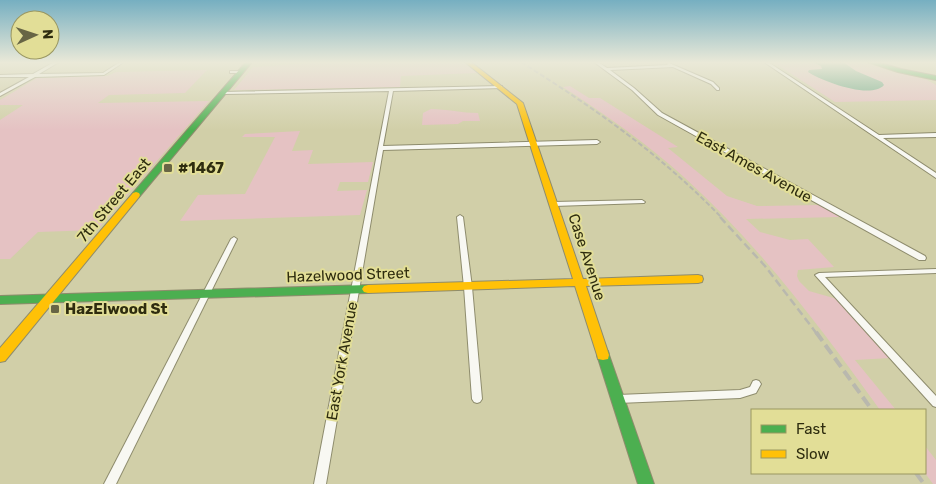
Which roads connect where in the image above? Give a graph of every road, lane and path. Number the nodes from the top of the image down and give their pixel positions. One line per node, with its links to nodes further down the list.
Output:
1 (19, 85): 11 (street)
2 (228, 85): 10 (street, 7th Street East)
3 (497, 85): 7 (street, Case Avenue)
4 (627, 85): 22 (street, East Ames Avenue)
5 (714, 85): 9 (street)
6 (800, 85): 13 (street)
7 (501, 88): 8 (street); 15 (street, Case Avenue)
8 (391, 89): 10 (street); 16 (street, East York Avenue)
9 (718, 89)
10 (223, 93): 29 (street, 7th Street East)
11 (0, 96)
12 (936, 135): 13 (street)
13 (878, 137): 17 (street)
14 (597, 142): 15 (street)
15 (534, 144): 16 (street); 19 (street, Case Avenue)
16 (380, 148): 27 (street, East York Avenue)
17 (936, 176)
18 (642, 202): 19 (street)
19 (554, 204): 25 (street, Case Avenue)
20 (460, 216): 26 (street)
21 (234, 239): 28 (street)
22 (922, 258)
23 (936, 271): 35 (street)
24 (698, 279): 25 (street, Hazelwood Street)
25 (580, 283): 26 (street, Hazelwood Street); 34 (street, Case Avenue)
26 (468, 287): 27 (street, Hazelwood Street); 33 (street)
27 (355, 289): 28 (street, Hazelwood Street); 37 (street, East York Avenue)
28 (206, 294): 29 (street, Hazelwood Street); 36 (street)
29 (50, 298): 30 (street, Hazelwood Street); 31 (street, 7th Street East)
30 (0, 300)
31 (0, 357)
32 (756, 384): 34 (street)
33 (477, 399)
34 (618, 399): 38 (street, Case Avenue)
35 (936, 403)
36 (110, 484)
37 (320, 484)
38 (646, 484)

